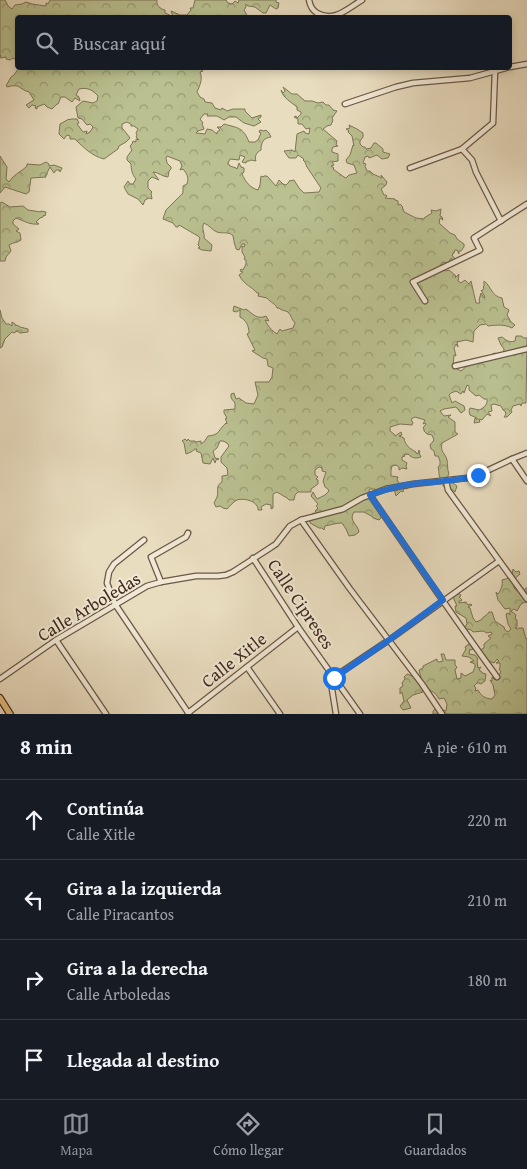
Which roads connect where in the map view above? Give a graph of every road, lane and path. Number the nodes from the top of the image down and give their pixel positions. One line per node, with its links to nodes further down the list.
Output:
1 (309, 0): 3 (street)
2 (362, 0): 4 (street)
3 (321, 15)
4 (337, 15)
5 (527, 64): 6 (street)
6 (512, 67)
7 (495, 70): 8 (street); 9 (street)
8 (345, 104)
9 (462, 149): 10 (street); 12 (street)
10 (410, 168)
11 (527, 204): 12 (street)
12 (501, 221): 13 (street)
13 (425, 301)
14 (527, 350): 15 (street)
15 (455, 366)
16 (527, 453): 17 (street, Calle Arboledas)
17 (512, 459): 18 (street, Calle Arboledas); 19 (street)
18 (446, 481): 20 (street, Calle Arboledas); 25 (street)
19 (527, 481)
20 (370, 495): 21 (street, Calle Arboledas); 27 (street)
21 (301, 520): 24 (street, Calle Arboledas); 32 (street)
22 (188, 533): 26 (street)
23 (144, 540): 29 (street)
24 (253, 558): 26 (street, Calle Arboledas); 30 (street, Calle Cipreses)
25 (499, 561): 27 (street); 28 (street)
26 (161, 582): 29 (street, Calle Arboledas)
27 (443, 600): 32 (street); 35 (street)
28 (527, 600)
29 (115, 604): 31 (street, Calle Arboledas); 41 (street)
30 (298, 627): 33 (street, Calle Xitle); 34 (street, Calle Cipreses)
31 (56, 640): 37 (street, Calle Arboledas); 40 (street)
32 (389, 640): 36 (street); 45 (street)
33 (247, 667): 41 (street, Calle Xitle); 42 (street)
34 (329, 669): 36 (street, Calle Cipreses); 43 (street)
35 (497, 677)
36 (334, 678): 44 (street, Calle Cipreses)
37 (0, 679)
38 (1, 702): 39 (main road)
39 (10, 714)
40 (106, 714)
41 (188, 714)
42 (280, 714)
43 (336, 714)
44 (360, 714)
45 (442, 714)

